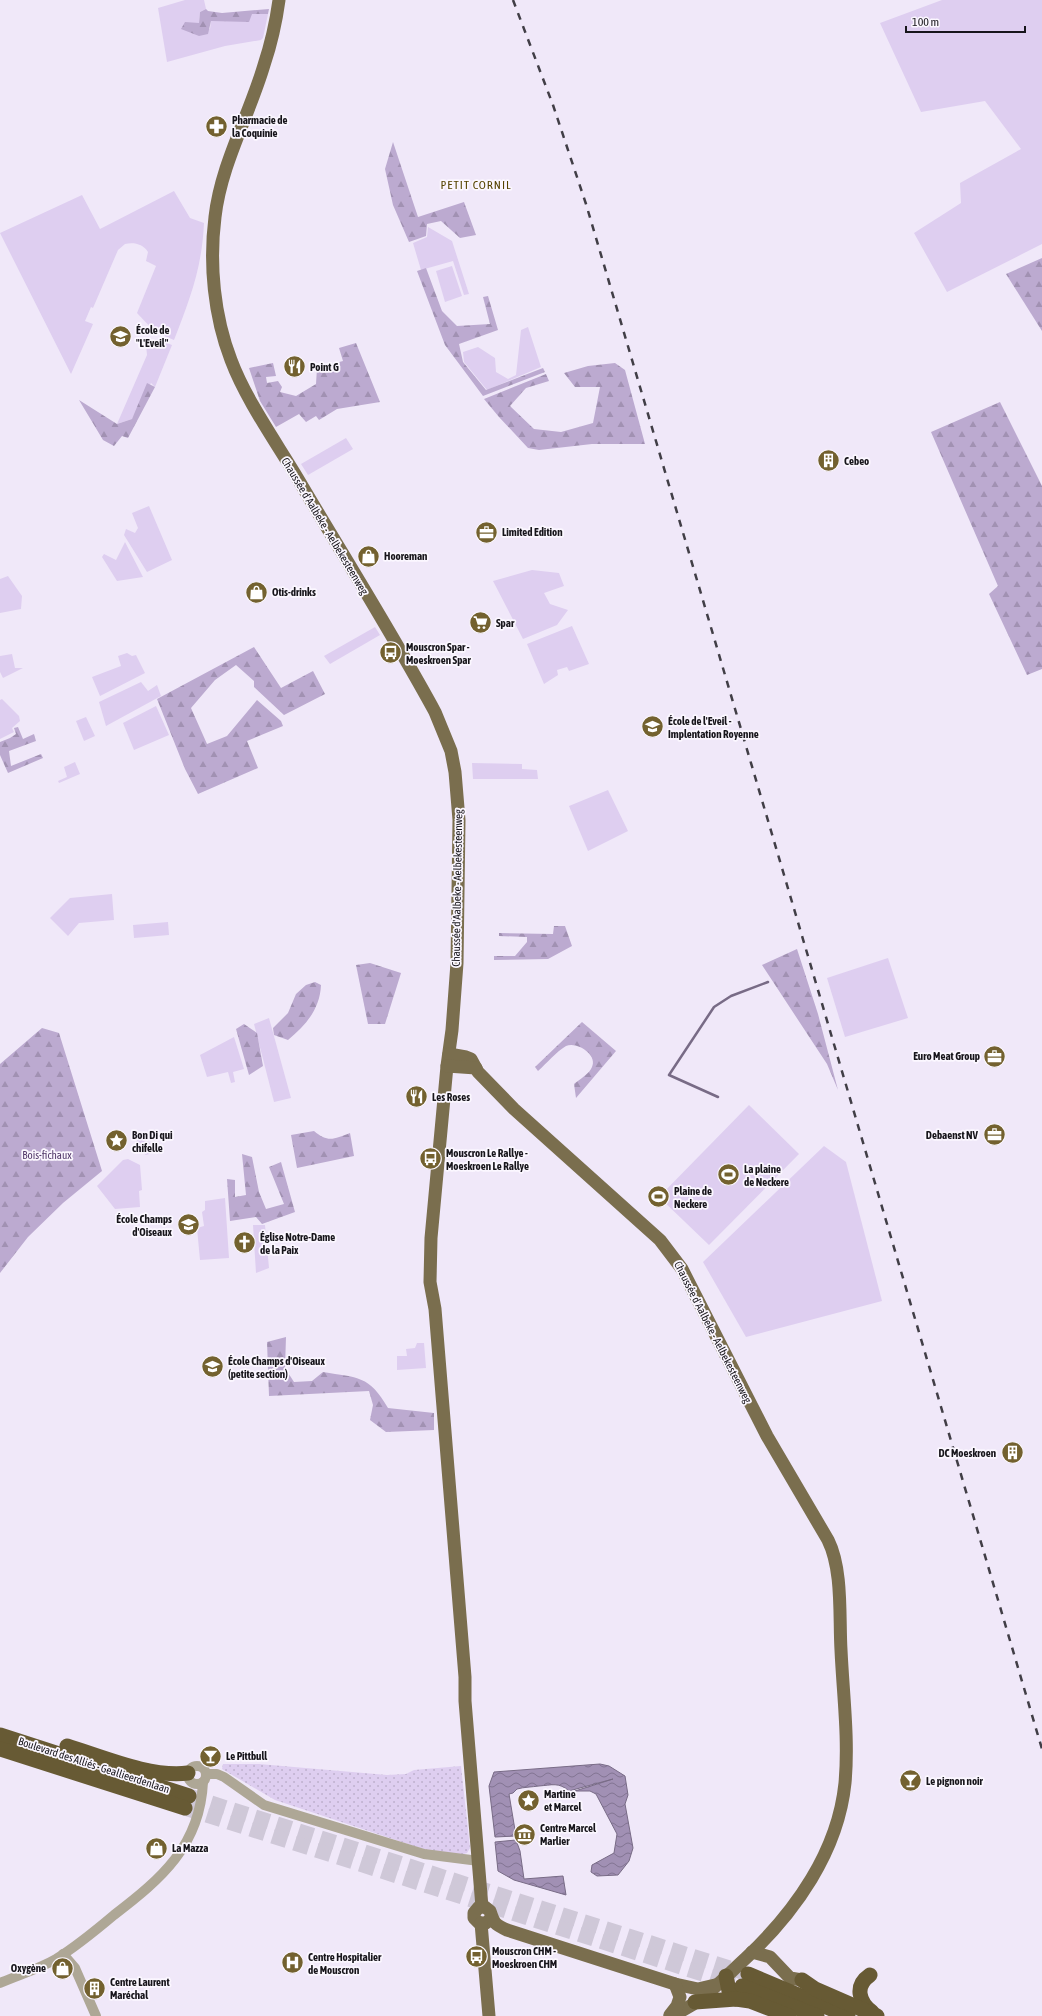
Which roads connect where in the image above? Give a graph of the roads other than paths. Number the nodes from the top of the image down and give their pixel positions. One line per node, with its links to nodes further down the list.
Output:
1 (279, 0): 2 (main road, Chaussée d'Aalbeke - Aelbekesteenweg)
2 (448, 1060): 7 (main road); 10 (main road, Chaussée d'Aalbeke - Aelbekesteenweg)
3 (0, 1726): 6 (highway)
4 (0, 1734): 6 (highway, Boulevard des Alliés - Geallieerdenlaan)
5 (0, 1749): 6 (highway, Boulevard des Alliés - Geallieerdenlaan)
6 (195, 1788): 7 (street); 13 (street)
7 (479, 1861): 8 (main road)
8 (486, 1921): 9 (main road); 12 (main road)
9 (507, 1930): 12 (main road); 18 (main road)
10 (764, 1940): 11 (main road); 16 (main road)
11 (752, 1952): 15 (main road); 16 (main road)
12 (485, 1953): 22 (main road)
13 (63, 1954): 17 (street); 21 (street)
14 (870, 1975): 27 (highway)
15 (721, 1980): 18 (main road); 19 (highway); 20 (main road)
16 (802, 1980): 27 (highway)
17 (0, 1983)
18 (675, 1984): 23 (main road)
19 (742, 1986): 20 (highway); 24 (highway); 25 (highway); 26 (highway)
20 (696, 2002): 23 (main road)
21 (96, 2016)
22 (489, 2016)
23 (669, 2016)
24 (789, 2016)
25 (816, 2016)
26 (848, 2016)
27 (878, 2016)

